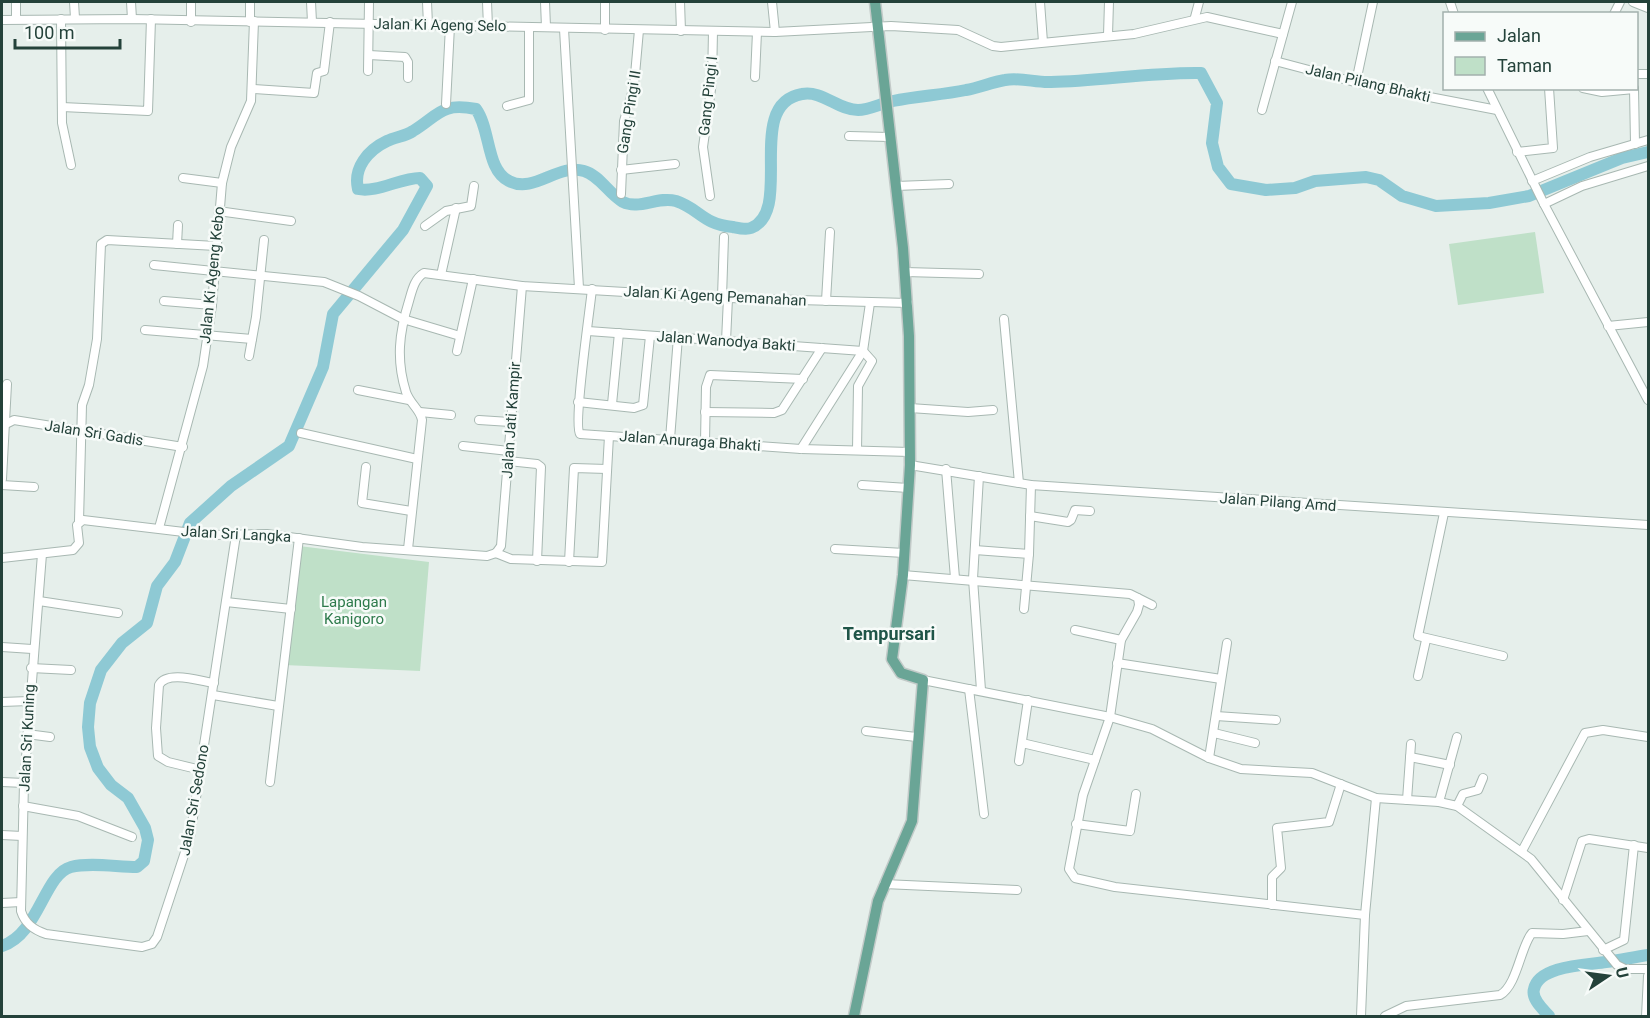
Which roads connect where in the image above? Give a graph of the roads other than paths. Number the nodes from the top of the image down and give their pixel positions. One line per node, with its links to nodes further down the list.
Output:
1 (16, 2): 24 (street)
2 (74, 2): 23 (street)
3 (131, 2): 26 (street)
4 (191, 2): 30 (street)
5 (250, 2): 29 (street, Jalan Ki Ageng Kebo)
6 (311, 2): 31 (street)
7 (369, 2): 33 (street)
8 (427, 2): 34 (street)
9 (487, 2): 36 (street)
10 (545, 2): 38 (street)
11 (605, 2): 41 (street)
12 (680, 2): 43 (street)
13 (772, 2): 46 (street)
14 (875, 2): 39 (main road)
15 (1040, 2): 49 (street)
16 (1108, 2): 48 (street)
17 (1199, 2): 22 (street)
18 (1292, 2): 47 (street)
19 (1373, 2): 55 (street)
20 (1634, 2): 21 (street)
21 (1648, 8)
22 (1195, 17): 47 (street); 48 (street, Jalan Ki Ageng Selo)
23 (75, 18): 25 (street, Jalan Ki Ageng Selo); 26 (street, Jalan Ki Ageng Selo)
24 (16, 19): 25 (street, Jalan Ki Ageng Selo); 28 (street, Jalan Ki Ageng Selo)
25 (61, 19): 64 (street)
26 (132, 19): 27 (street, Jalan Ki Ageng Selo)
27 (151, 19): 30 (street, Jalan Ki Ageng Selo); 64 (street)
28 (2, 20)
29 (252, 21): 30 (street, Jalan Ki Ageng Selo); 31 (street, Jalan Ki Ageng Selo); 56 (street, Jalan Ki Ageng Kebo)
30 (191, 22)
31 (312, 22): 32 (street, Jalan Ki Ageng Selo)
32 (330, 22): 33 (street, Jalan Ki Ageng Selo); 56 (street)
33 (370, 24): 34 (street, Jalan Ki Ageng Selo); 50 (street)
34 (428, 25): 35 (street, Jalan Ki Ageng Selo)
35 (450, 26): 36 (street, Jalan Ki Ageng Selo); 62 (street)
36 (488, 27): 37 (street, Jalan Ki Ageng Selo)
37 (530, 27): 38 (street, Jalan Ki Ageng Selo); 63 (street)
38 (546, 27): 40 (street, Jalan Ki Ageng Selo)
39 (878, 27): 46 (street, Jalan Ki Ageng Selo); 49 (street, Jalan Ki Ageng Selo); 68 (main road)
40 (564, 29): 41 (street, Jalan Ki Ageng Selo); 103 (street)
41 (605, 30): 42 (street, Jalan Ki Ageng Selo)
42 (639, 30): 43 (street, Jalan Ki Ageng Selo); 75 (street, Gang Pingi II)
43 (681, 31): 44 (street, Jalan Ki Ageng Selo)
44 (713, 31): 45 (street, Jalan Ki Ageng Selo); 83 (street, Gang Pingi I)
45 (757, 32): 46 (street, Jalan Ki Ageng Selo); 53 (street)
46 (775, 32)
47 (1283, 34): 51 (street)
48 (1108, 35): 49 (street, Jalan Ki Ageng Selo)
49 (1044, 42)
50 (369, 55): 52 (street); 54 (street)
51 (1275, 61): 55 (street, Jalan Pilang Bhakti); 65 (street)
52 (368, 71)
53 (755, 77)
54 (408, 78)
55 (1356, 82): 66 (street, Jalan Pilang Bhakti)
56 (253, 88): 77 (street, Jalan Ki Ageng Kebo)
57 (1488, 90): 66 (street)
58 (1549, 90): 71 (street)
59 (1591, 90): 60 (street)
60 (1622, 90)
61 (1634, 90): 70 (street)
62 (447, 104)
63 (507, 106)
64 (62, 107): 73 (street)
65 (1263, 110)
66 (1497, 110): 71 (street)
67 (849, 136): 68 (street)
68 (890, 137): 81 (main road)
69 (1648, 140): 70 (street)
70 (1635, 144): 79 (street)
71 (1517, 152): 79 (street)
72 (675, 164): 75 (street)
73 (70, 165)
74 (1648, 166): 84 (street)
75 (621, 170): 82 (street, Gang Pingi II)
76 (183, 178): 77 (street)
77 (222, 183): 86 (street, Jalan Ki Ageng Kebo)
78 (949, 184): 81 (street)
79 (1534, 184): 84 (street)
80 (474, 186): 85 (street)
81 (896, 186): 97 (main road)
82 (621, 194)
83 (710, 196)
84 (1543, 202): 114 (street)
85 (456, 208): 89 (street); 89 (street)
86 (218, 211): 87 (street); 94 (street, Jalan Ki Ageng Kebo)
87 (291, 222)
88 (178, 225): 93 (street)
89 (450, 229): 100 (street)
90 (830, 232): 107 (street)
91 (724, 237): 105 (street)
92 (264, 240): 98 (street)
93 (177, 244): 94 (street); 143 (street)
94 (216, 246): 96 (street, Jalan Ki Ageng Kebo)
95 (154, 265): 96 (street)
96 (215, 270): 98 (street); 110 (street, Jalan Ki Ageng Kebo)
97 (905, 272): 99 (street); 109 (main road)
98 (261, 274): 111 (street); 122 (street)
99 (979, 274)
100 (441, 275): 101 (street, Jalan Ki Ageng Pemanahan); 111 (street)
101 (473, 279): 102 (street, Jalan Ki Ageng Pemanahan); 119 (street)
102 (522, 286): 103 (street, Jalan Ki Ageng Pemanahan); 141 (street, Jalan Jati Kampir)
103 (579, 288): 104 (street, Jalan Ki Ageng Pemanahan)
104 (592, 289): 105 (street, Jalan Ki Ageng Pemanahan); 116 (street)
105 (725, 298): 107 (street, Jalan Ki Ageng Pemanahan); 123 (street)
106 (164, 301): 110 (street)
107 (826, 302): 108 (street, Jalan Ki Ageng Pemanahan)
108 (870, 303): 109 (street, Jalan Ki Ageng Pemanahan); 126 (street)
109 (908, 303): 135 (main road)
110 (212, 305): 118 (street, Jalan Ki Ageng Kebo)
111 (404, 319): 119 (street); 131 (street)
112 (1004, 319): 162 (street)
113 (1648, 322): 114 (street)
114 (1608, 326): 132 (street)
115 (145, 330): 118 (street)
116 (588, 331): 117 (street, Jalan Wanodya Bakti); 133 (street)
117 (619, 333): 120 (street, Jalan Wanodya Bakti); 134 (street)
118 (206, 336): 122 (street); 149 (street, Jalan Ki Ageng Kebo)
119 (460, 336): 125 (street)
120 (650, 336): 121 (street, Jalan Wanodya Bakti); 134 (street)
121 (678, 337): 123 (street, Jalan Wanodya Bakti); 146 (street)
122 (252, 339): 127 (street)
123 (726, 341): 124 (street, Jalan Wanodya Bakti)
124 (822, 348): 126 (street, Jalan Wanodya Bakti); 128 (street)
125 (457, 351)
126 (863, 351): 150 (street); 151 (street)
127 (249, 356)
128 (803, 379): 137 (street); 137 (street)
129 (7, 384): 142 (street)
130 (358, 390): 131 (street)
131 (409, 400): 138 (street)
132 (1648, 400)
133 (578, 402): 134 (street); 145 (street, Jalan Anuraga Bhakti)
134 (612, 404)
135 (910, 408): 136 (street); 153 (main road)
136 (993, 410)
137 (705, 411): 147 (street)
138 (420, 412): 139 (street); 154 (street)
139 (451, 415)
140 (479, 420): 141 (street)
141 (510, 422): 152 (street, Jalan Jati Kampir)
142 (6, 424): 143 (street, Jalan Sri Gadis); 161 (street)
143 (81, 432): 149 (street, Jalan Sri Gadis); 172 (street)
144 (301, 433): 154 (street)
145 (609, 436): 146 (street, Jalan Anuraga Bhakti); 158 (street)
146 (670, 439): 147 (street, Jalan Anuraga Bhakti)
147 (705, 441): 150 (street, Jalan Anuraga Bhakti)
148 (463, 446): 152 (street)
149 (183, 447): 174 (street, Jalan Ki Ageng Kebo)
150 (801, 448): 151 (street, Jalan Anuraga Bhakti)
151 (857, 450): 153 (street, Jalan Anuraga Bhakti)
152 (508, 451): 155 (street, Jalan Jati Kampir)
153 (910, 452): 156 (main road)
154 (417, 459): 168 (street)
155 (508, 461): 182 (street, Jalan Jati Kampir); 185 (street)
156 (910, 465): 159 (street, Jalan Pilang Amd); 167 (main road)
157 (366, 467): 168 (street)
158 (607, 469): 186 (street, Jalan Sri Langka); 186 (street)
159 (946, 470): 160 (street, Jalan Pilang Amd); 188 (street)
160 (979, 476): 162 (street, Jalan Pilang Amd); 179 (street)
161 (2, 479)
162 (1019, 483): 165 (street, Jalan Pilang Amd)
163 (2, 485): 166 (street)
164 (862, 485): 167 (street)
165 (1031, 485): 170 (street, Jalan Pilang Amd); 171 (street)
166 (34, 488)
167 (908, 488): 180 (main road)
168 (411, 511): 177 (street)
169 (1090, 511): 171 (street)
170 (1444, 513): 173 (street, Jalan Pilang Amd); 200 (street)
171 (1030, 516): 183 (street)
172 (79, 521): 174 (street, Jalan Sri Langka); 181 (street)
173 (1648, 525)
174 (159, 528): 175 (street, Jalan Sri Langka)
175 (236, 535): 176 (street, Jalan Sri Langka); 193 (street, Jalan Sri Sedono)
176 (299, 538): 177 (street, Jalan Sri Langka); 195 (street)
177 (408, 549): 182 (street, Jalan Sri Langka)
178 (835, 549): 180 (street)
179 (975, 550): 183 (street); 189 (street)
180 (904, 553): 187 (main road)
181 (42, 554): 184 (street); 192 (street, Jalan Sri Kuning)
182 (496, 554): 185 (street, Jalan Sri Langka)
183 (1029, 554): 190 (street)
184 (2, 558)
185 (537, 561): 186 (street, Jalan Sri Langka)
186 (569, 562)
187 (903, 575): 188 (street); 210 (main road)
188 (955, 578): 189 (street)
189 (973, 579): 190 (street); 213 (street)
190 (1027, 585): 191 (street); 196 (street)
191 (1138, 598): 194 (street); 199 (street)
192 (39, 601): 197 (street); 203 (street, Jalan Sri Kuning)
193 (226, 602): 195 (street); 211 (street, Jalan Sri Sedono)
194 (1152, 604)
195 (291, 609): 218 (street)
196 (1024, 609)
197 (118, 613)
198 (1075, 630): 199 (street)
199 (1121, 640): 205 (street)
200 (1426, 640): 204 (street); 208 (street)
201 (1227, 644): 209 (street)
202 (2, 647): 203 (street)
203 (32, 648): 206 (street, Jalan Sri Kuning)
204 (1503, 656)
205 (1117, 663): 209 (street); 219 (street)
206 (31, 668): 207 (street); 216 (street, Jalan Sri Kuning)
207 (71, 670)
208 (1418, 676)
209 (1221, 679): 220 (street)
210 (922, 680): 212 (street); 225 (main road)
211 (214, 683): 214 (street, Jalan Sri Sedono); 237 (street)
212 (969, 689): 213 (street); 249 (street)
213 (981, 690): 215 (street)
214 (213, 695): 218 (street); 237 (street, Jalan Sri Sedono)
215 (1028, 700): 219 (street); 229 (street)
216 (29, 701): 217 (street); 224 (street, Jalan Sri Kuning)
217 (2, 702)
218 (278, 706): 240 (street)
219 (1110, 717): 233 (street); 234 (street)
220 (1216, 717): 221 (street); 223 (street)
221 (1276, 720)
222 (866, 731): 225 (street)
223 (1215, 733): 230 (street); 233 (street)
224 (27, 734): 226 (street); 241 (street, Jalan Sri Kuning)
225 (916, 736): 257 (main road)
226 (50, 737)
227 (1457, 737): 236 (street)
228 (1648, 737): 256 (street)
229 (1022, 743): 234 (street); 235 (street)
230 (1255, 743)
231 (1411, 744): 232 (street)
232 (1410, 757): 236 (street); 245 (street)
233 (1209, 758): 242 (street)
234 (1095, 760): 250 (street)
235 (1019, 761)
236 (1450, 765): 246 (street)
237 (201, 770): 264 (street, Jalan Sri Sedono)
238 (1483, 778): 248 (street)
239 (2, 782): 241 (street)
240 (270, 782)
241 (24, 783): 247 (street, Jalan Sri Kuning)
242 (1341, 784): 244 (street); 262 (street)
243 (1136, 794): 250 (street)
244 (1376, 798): 245 (street); 263 (street)
245 (1407, 800): 246 (street)
246 (1439, 802): 248 (street)
247 (23, 806): 252 (street, Jalan Sri Kuning); 253 (street)
248 (1457, 806): 256 (street)
249 (984, 814)
250 (1076, 824): 262 (street)
251 (2, 835): 252 (street)
252 (22, 836): 260 (street, Jalan Sri Kuning)
253 (132, 837)
254 (1634, 845): 255 (street); 259 (street); 266 (street)
255 (1648, 848)
256 (1522, 851): 259 (street)
257 (884, 884): 258 (street); 269 (main road)
258 (1017, 890)
259 (1563, 900): 265 (street)
260 (21, 902): 261 (street); 264 (street, Jalan Sri Kuning)
261 (2, 903)
262 (1272, 904): 263 (street)
263 (1365, 915): 270 (street)
264 (26, 922)
265 (1587, 931): 266 (street); 271 (street)
266 (1606, 954): 267 (street)
267 (1648, 969)
268 (1648, 976): 272 (street)
269 (854, 1017)
270 (1361, 1017)
271 (1385, 1017)
272 (1646, 1017)

